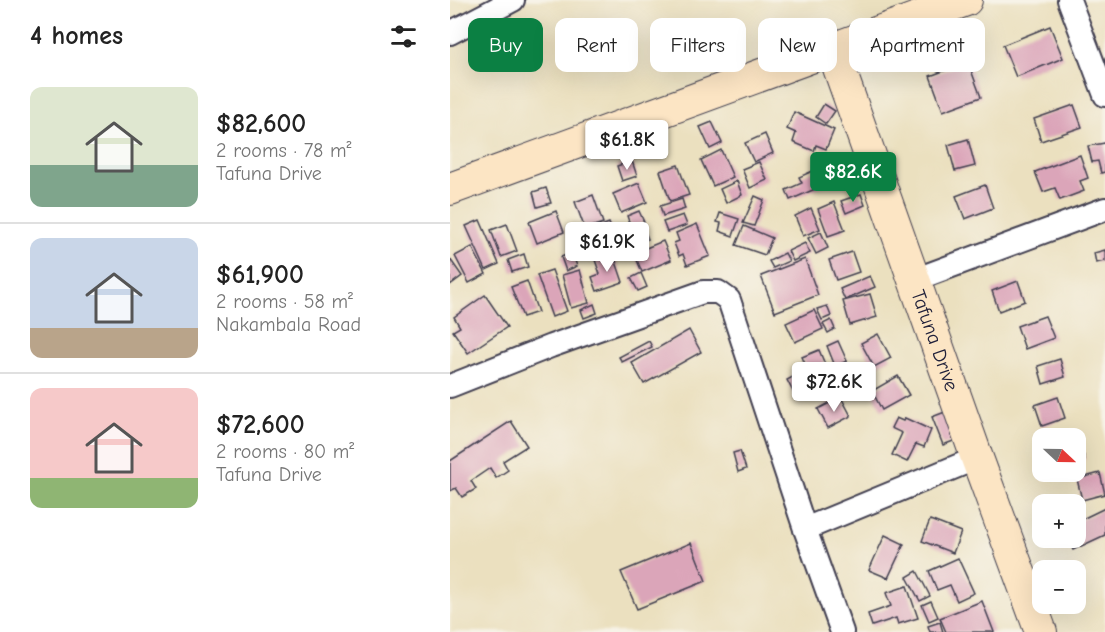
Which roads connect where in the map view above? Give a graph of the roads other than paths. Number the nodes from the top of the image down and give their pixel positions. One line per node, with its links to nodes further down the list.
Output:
1 (513, 0): 4 (street)
2 (966, 0): 5 (main road)
3 (1069, 0): 8 (street)
4 (450, 33)
5 (837, 46)
6 (837, 62): 11 (main road, Tafuna Drive)
7 (767, 72): 9 (main road)
8 (1105, 95)
9 (450, 189)
10 (1105, 209): 11 (street)
11 (914, 280): 13 (main road, Tafuna Drive)
12 (450, 386): 14 (street)
13 (976, 458): 14 (street); 16 (main road, Tafuna Drive)
14 (805, 529): 15 (street)
15 (842, 632)
16 (1041, 632)

